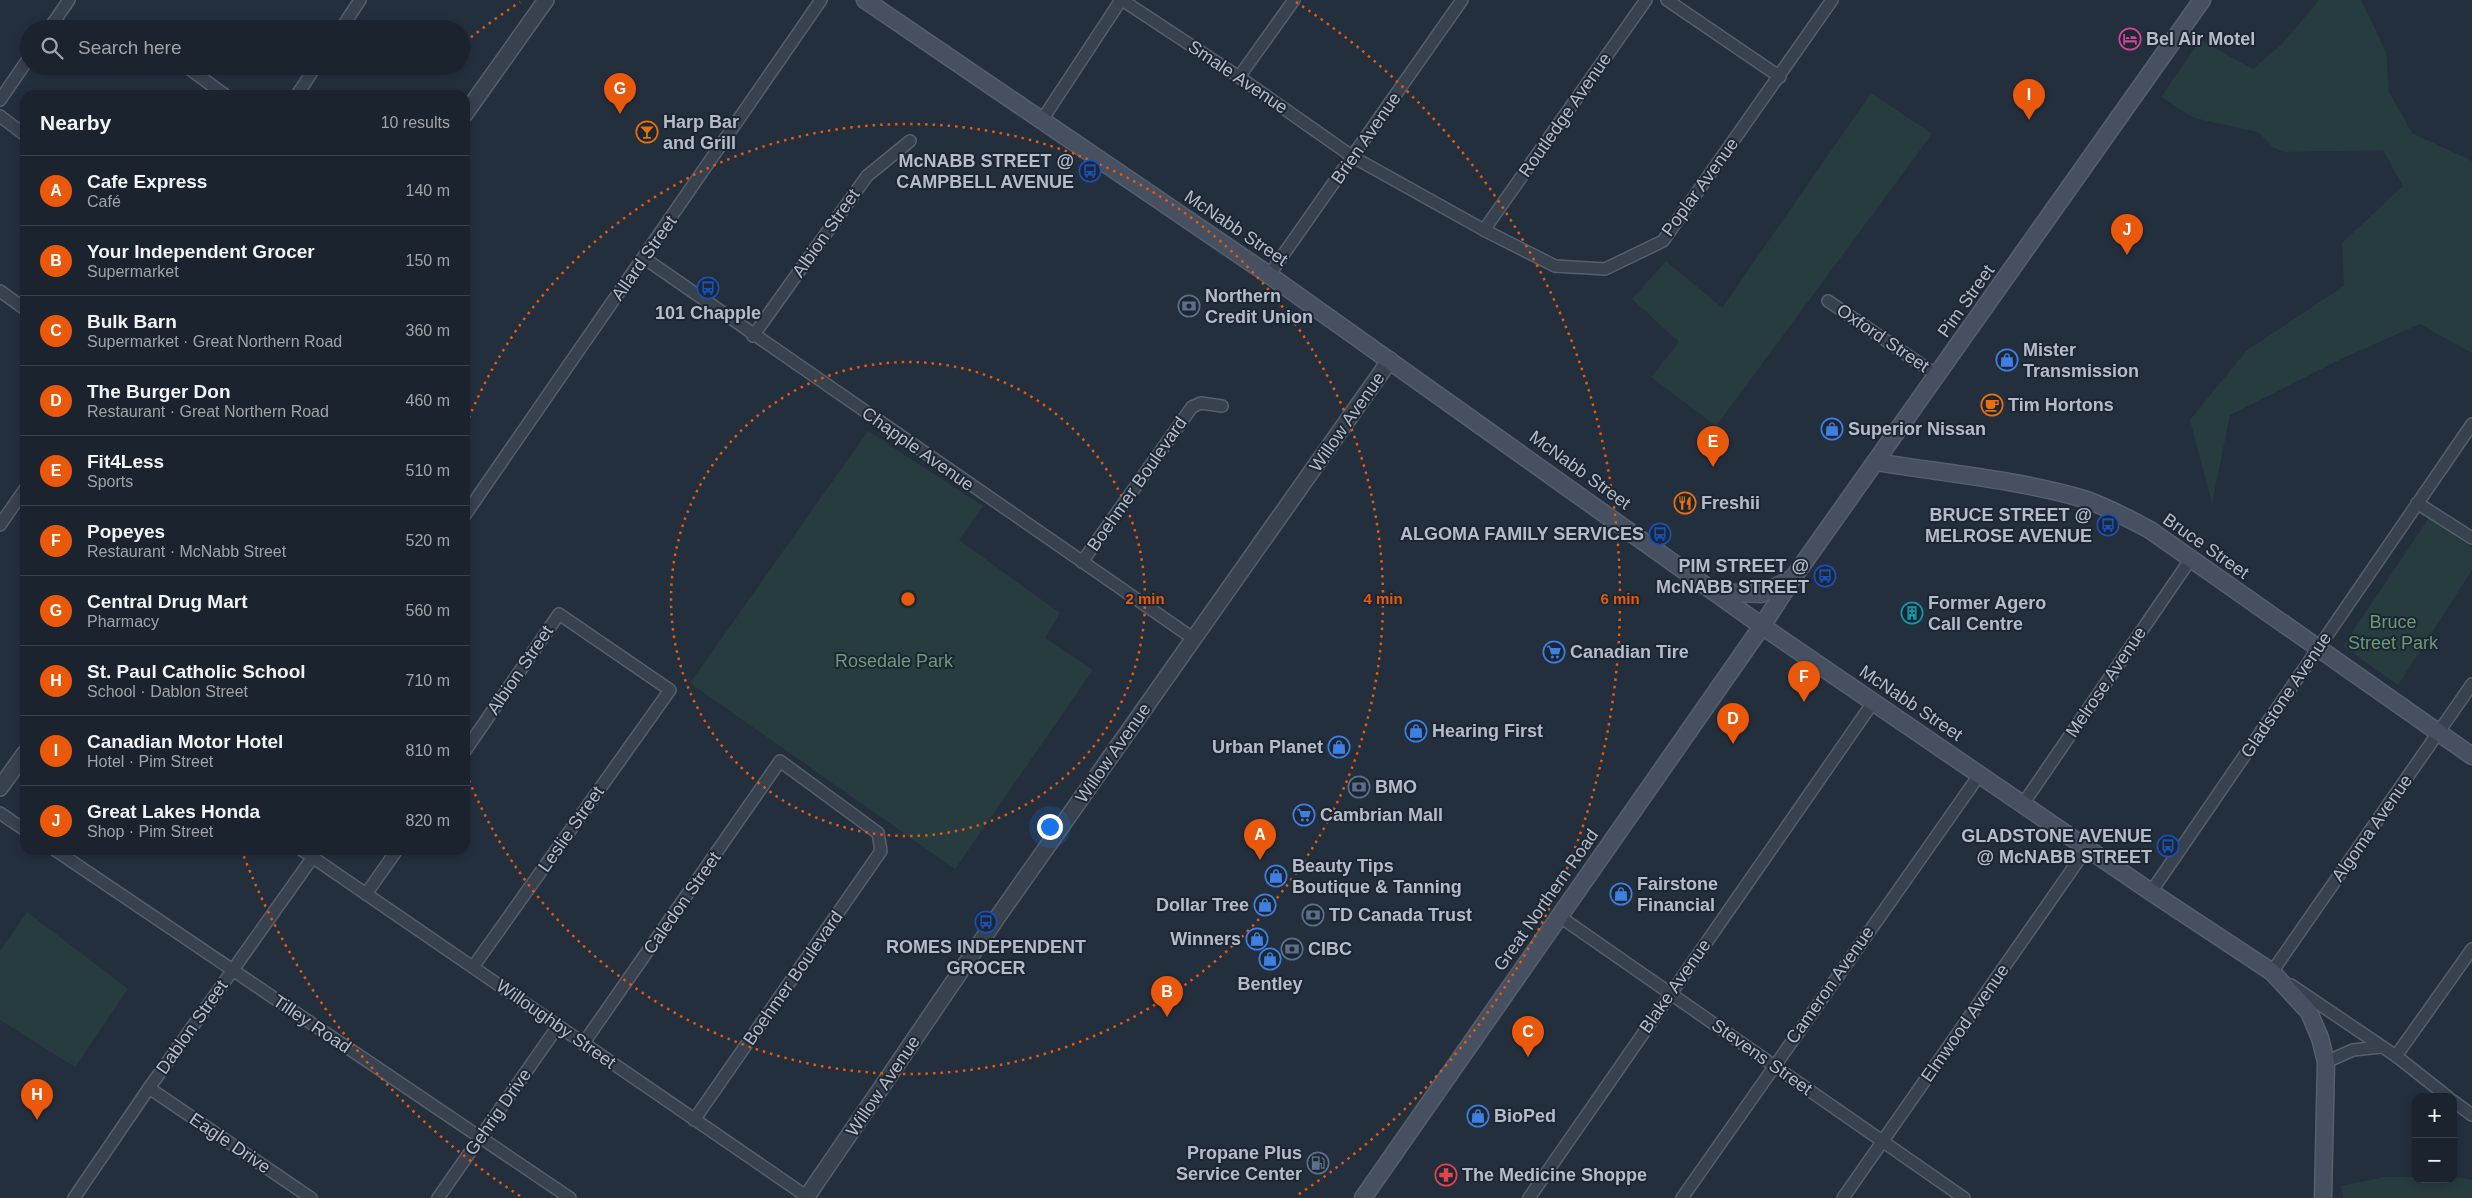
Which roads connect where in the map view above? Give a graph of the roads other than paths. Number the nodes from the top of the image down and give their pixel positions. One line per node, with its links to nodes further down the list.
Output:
1 (69, 0): 13 (street)
2 (360, 0): 14 (street)
3 (546, 0): 23 (street)
4 (821, 0): 30 (street, Allard Street)
5 (865, 0): 25 (main road, McNabb Street)
6 (1121, 0): 18 (street, Smale Avenue); 25 (street)
7 (1294, 0): 18 (street)
8 (1462, 0): 28 (street, Brien Avenue)
9 (1646, 0): 29 (street, Routledge Avenue)
10 (1668, 0): 19 (street)
11 (1832, 0): 19 (street, Poplar Avenue)
12 (2202, 0): 37 (main road, Pim Street)
13 (55, 20)
14 (347, 20)
15 (20, 71): 22 (street)
16 (198, 75): 20 (street)
17 (310, 75): 21 (street)
18 (1239, 77): 28 (street, Smale Avenue)
19 (1780, 77): 29 (street, Poplar Avenue)
20 (218, 90)
21 (300, 90)
22 (0, 100)
23 (470, 107)
24 (0, 116): 26 (street)
25 (1042, 120): 31 (main road, McNabb Street)
26 (20, 130)
27 (910, 141): 35 (street, Albion Street)
28 (1352, 156): 29 (street, Poplar Avenue); 31 (street, Brien Avenue)
29 (1484, 230)
30 (644, 258): 35 (street, Chapple Avenue); 43 (street, Allard Street)
31 (1269, 275): 36 (main road, McNabb Street)
32 (0, 291): 34 (street)
33 (1828, 301): 37 (street, Oxford Street)
34 (20, 305)
35 (753, 336): 48 (street, Chapple Avenue)
36 (1390, 360): 50 (main road, McNabb Street); 53 (street, Willow Avenue)
37 (1938, 376): 40 (main road, Pim Street)
38 (1222, 406): 48 (street, Boehmer Boulevard)
39 (2472, 424): 42 (street, Gladstone Avenue)
40 (1876, 462): 47 (main road, Bruce Street); 49 (main road, Pim Street)
41 (20, 494): 44 (street)
42 (2417, 503): 46 (street); 54 (street, Gladstone Avenue)
43 (470, 508)
44 (4, 511): 45 (street)
45 (0, 525)
46 (2472, 538)
47 (2190, 560): 54 (main road, Bruce Street); 64 (street, Melrose Avenue)
48 (1082, 562): 53 (street, Chapple Avenue)
49 (1793, 578): 50 (main road); 52 (main road, Pim Street)
50 (1715, 592): 52 (main road, McNabb Street)
51 (559, 614): 58 (street, Albion Street); 76 (street, Leslie Street)
52 (1762, 626): 56 (main road, McNabb Street); 74 (main road, Great Northern Road)
53 (1194, 639): 97 (street, Willow Avenue)
54 (2318, 648): 57 (main road, Bruce Street); 72 (street, Gladstone Avenue)
55 (2472, 684): 57 (street, Algoma Avenue)
56 (1874, 701): 62 (main road, McNabb Street); 79 (street, Blake Avenue)
57 (2438, 732): 59 (main road, Bruce Street); 78 (street, Algoma Avenue)
58 (470, 743)
59 (2472, 756)
60 (20, 760): 63 (street)
61 (780, 762): 81 (street, Caledon Street); 90 (street, Boehmer Boulevard)
62 (1980, 774): 64 (main road, McNabb Street); 85 (street, Cameron Avenue)
63 (0, 788)
64 (2023, 804): 67 (main road, McNabb Street)
65 (0, 813): 66 (street)
66 (20, 827)
67 (2087, 848): 72 (main road, McNabb Street); 92 (street, Elmwood Avenue)
68 (62, 855): 77 (street, Tilley Road)
69 (310, 855): 71 (street, Willoughby Street)
70 (393, 855): 73 (street)
71 (313, 857): 73 (street, Willoughby Street); 77 (street, Dablon Street)
72 (2150, 892): 78 (main road, McNabb Street)
73 (366, 894): 76 (street, Willoughby Street)
74 (1559, 916): 79 (street, Stevens Street); 98 (main road, Great Northern Road)
75 (2472, 949): 83 (street)
76 (473, 967): 80 (street, Willoughby Street)
77 (232, 970): 86 (street, Dablon Street); 91 (street, Tilley Road)
78 (2272, 972): 82 (street, McNabb Street); 84 (main road, McNabb Street)
79 (1670, 993): 85 (street, Stevens Street); 99 (street, Blake Avenue)
80 (558, 1026): 81 (street, Willoughby Street); 91 (street, Gehrig Drive)
81 (584, 1044): 90 (street, Willoughby Street)
82 (2381, 1047): 83 (street, McNabb Street); 84 (street)
83 (2396, 1056): 87 (street, McNabb Street)
84 (2326, 1062): 103 (main road, McNabb Street)
85 (1774, 1065): 92 (street, Stevens Street); 100 (street, Cameron Avenue)
86 (149, 1088): 93 (street, Dablon Street); 94 (street, Eagle Drive)
87 (2443, 1093)
88 (2457, 1104): 89 (street)
89 (2472, 1115)
90 (694, 1120): 97 (street, Willoughby Street)
91 (480, 1138): 95 (street, Gehrig Drive); 96 (street, Tilley Road)
92 (1882, 1141): 101 (street, Elmwood Avenue); 102 (street, Stevens Street)
93 (74, 1198)
94 (311, 1198)
95 (438, 1198)
96 (570, 1198)
97 (808, 1198)
98 (1363, 1198)
99 (1529, 1198)
100 (1682, 1198)
101 (1843, 1198)
102 (1964, 1198)
103 (2323, 1198)

